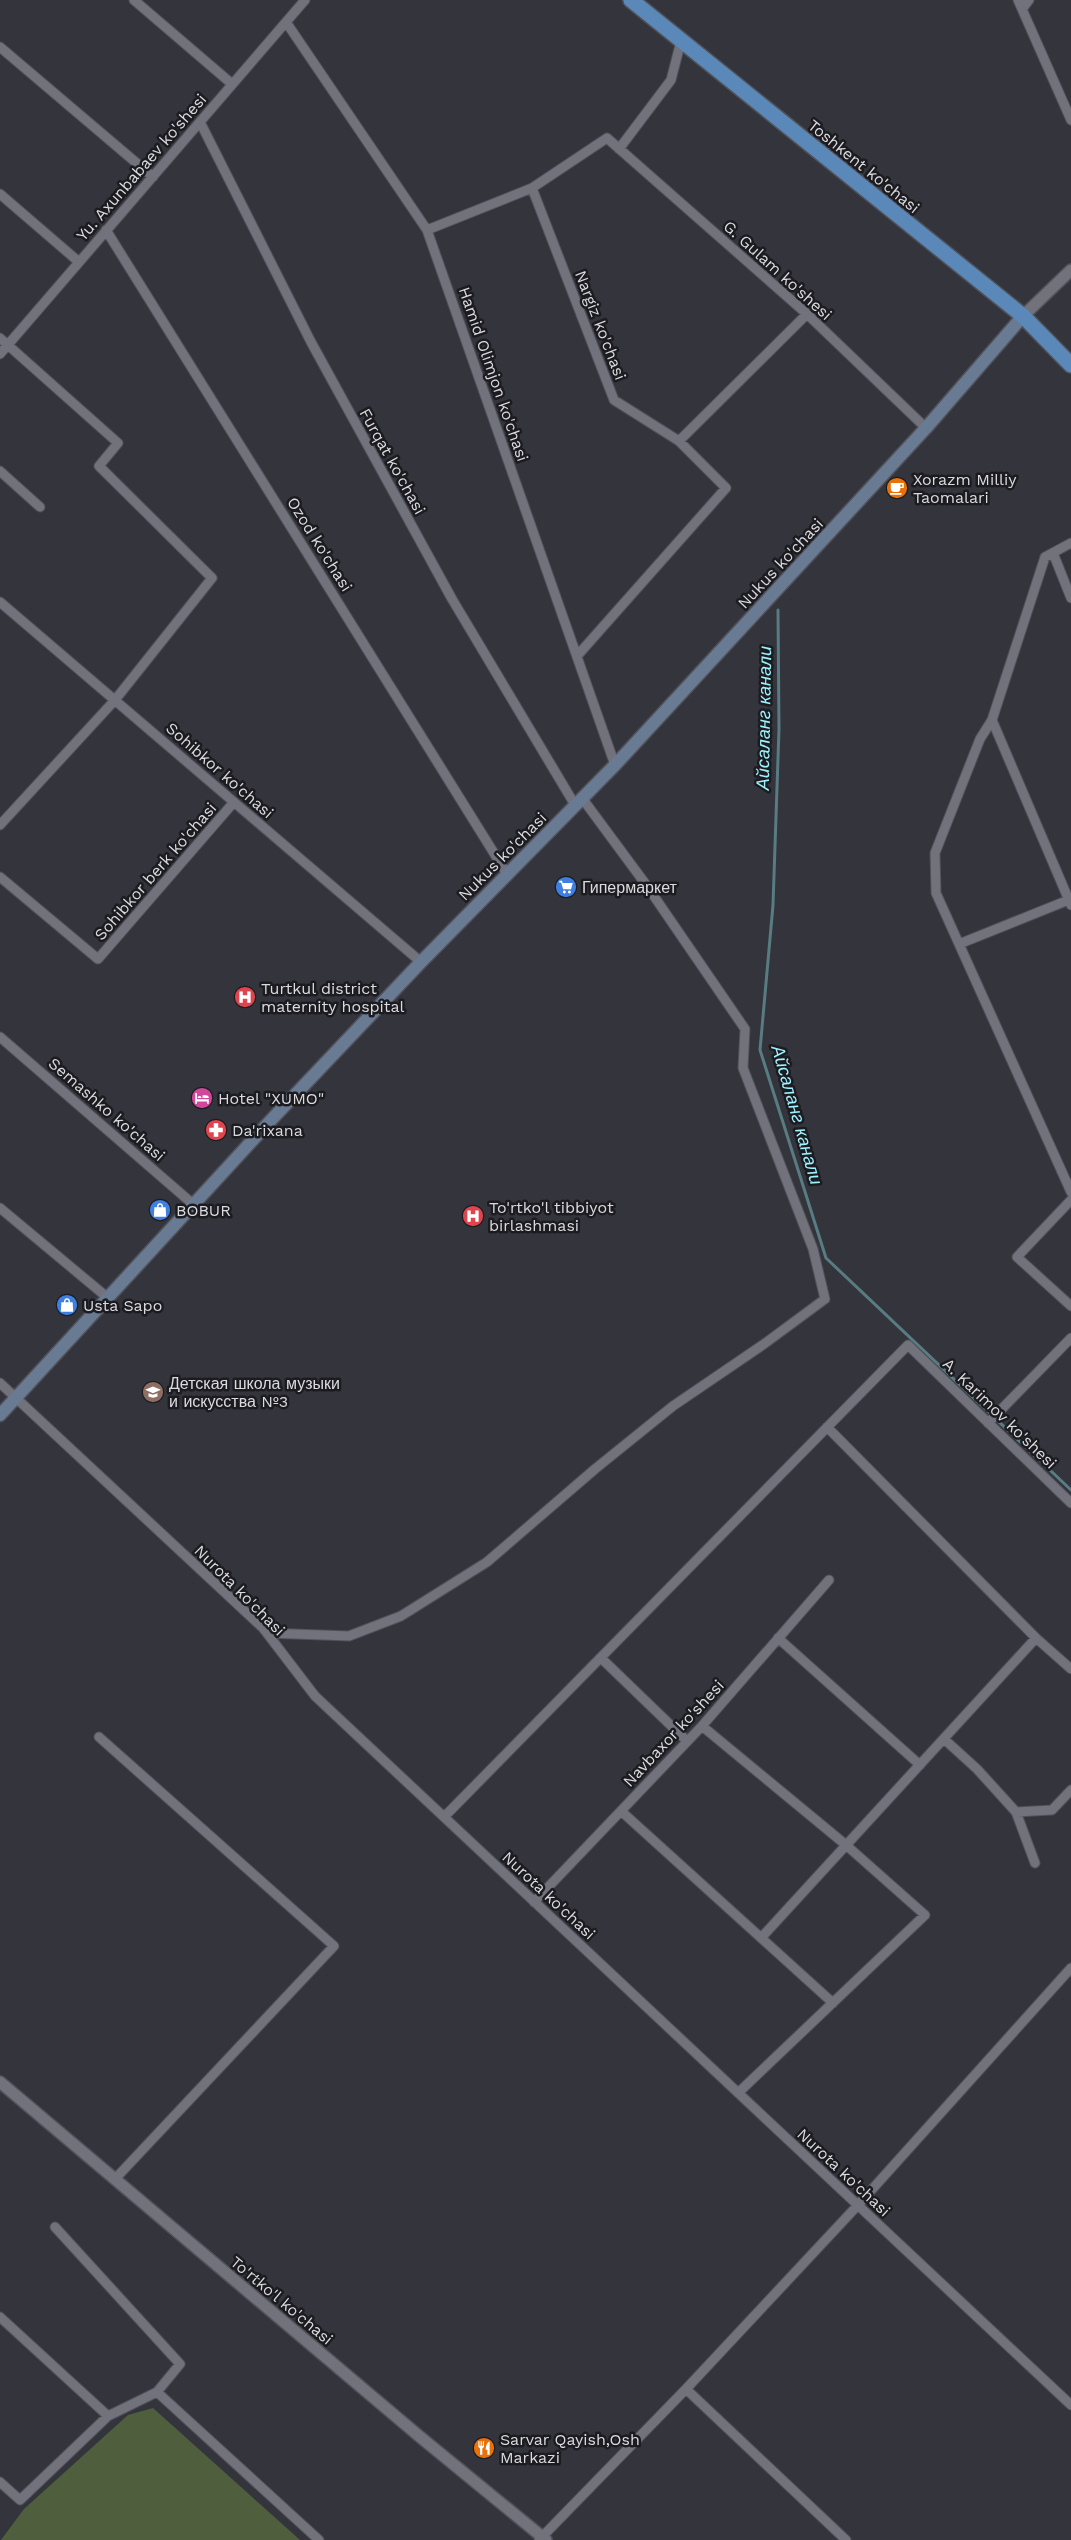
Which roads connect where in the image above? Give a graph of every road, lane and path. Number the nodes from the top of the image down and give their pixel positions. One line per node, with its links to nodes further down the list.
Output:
1 (134, 0): 9 (street)
2 (305, 0): 6 (street, Yu. Axunbabaev ko'shesi)
3 (631, 0): 7 (highway, Toshkent ko'chasi)
4 (1029, 0): 5 (street)
5 (1020, 4): 10 (street)
6 (286, 22): 9 (street, Yu. Axunbabaev ko'shesi); 17 (street, Hamid Olimjon ko'chasi)
7 (681, 41): 12 (street); 21 (highway, Toshkent ko'chasi)
8 (0, 47): 13 (street)
9 (232, 84): 11 (street, Yu. Axunbabaev ko'shesi)
10 (1071, 120)
11 (200, 122): 13 (street, Yu. Axunbabaev ko'shesi); 39 (street, Furqat ko'chasi)
12 (619, 149): 14 (street, G. Gulam ko'shesi); 20 (street, G. Gulam ko'shesi)
13 (153, 176): 16 (street, Yu. Axunbabaev ko'shesi)
14 (532, 188): 17 (street); 27 (street, Nargiz ko'chasi)
15 (0, 194): 18 (street)
16 (106, 230): 18 (street, Yu. Axunbabaev ko'shesi); 41 (street, Ozod ko'chasi)
17 (427, 230): 34 (street, Hamid Olimjon ko'chasi)
18 (79, 262): 23 (street, Yu. Axunbabaev ko'shesi)
19 (1071, 270): 21 (street)
20 (807, 314): 26 (street, G. Gulam ko'shesi); 27 (street)
21 (1023, 316): 25 (highway, Toshkent ko'chasi); 26 (main road, Nukus ko'chasi)
22 (0, 338): 23 (street)
23 (8, 344): 24 (street, Yu. Axunbabaev ko'shesi); 35 (street)
24 (0, 354)
25 (1071, 365)
26 (926, 428): 37 (main road, Nukus ko'chasi)
27 (679, 441): 34 (street, Nargiz ko'chasi)
28 (0, 472): 29 (street)
29 (40, 507)
30 (1071, 543): 31 (street)
31 (1053, 553): 32 (street); 36 (street)
32 (1071, 598)
33 (0, 602): 35 (street, Sohibkor ko'chasi)
34 (577, 656): 37 (street, Hamid Olimjon ko'chasi)
35 (115, 700): 38 (street, Sohibkor ko'chasi); 40 (street)
36 (992, 720): 43 (street); 44 (street)
37 (615, 765): 39 (main road, Nukus ko'chasi)
38 (234, 802): 42 (street, Sohibkor berk ko'chasi); 45 (street, Sohibkor ko'chasi)
39 (579, 802): 41 (main road, Nukus ko'chasi); 61 (street, Furqat ko'chasi)
40 (0, 825)
41 (508, 874): 45 (main road, Nukus ko'chasi)
42 (0, 877)
43 (1070, 902): 44 (street)
44 (959, 944): 47 (street)
45 (421, 962): 49 (main road, Nukus ko'chasi)
46 (0, 1037): 49 (street, Semashko ko'chasi)
47 (1071, 1192)
48 (1071, 1200): 52 (street)
49 (194, 1204): 51 (main road, Nukus ko'chasi)
50 (0, 1208): 51 (street)
51 (108, 1298): 55 (main road, Nukus ko'chasi)
52 (1071, 1306)
53 (1071, 1338): 57 (street)
54 (0, 1383): 55 (street, Nurota ko'chasi)
55 (16, 1397): 56 (main road, Nukus ko'chasi); 61 (street, Nurota ko'chasi)
56 (0, 1415)
57 (988, 1423): 58 (street, A. Karimov ko'shesi); 59 (street, A. Karimov ko'shesi)
58 (827, 1427): 63 (street); 64 (street)
59 (1071, 1504)
60 (829, 1580): 62 (street, Navbaxor ko'shesi)
61 (267, 1633): 74 (street, Nurota ko'chasi)
62 (778, 1638): 66 (street, Navbaxor ko'shesi); 70 (street)
63 (1036, 1638): 65 (street); 68 (street)
64 (600, 1658): 69 (street); 74 (street)
65 (1071, 1669)
66 (702, 1726): 69 (street, Navbaxor ko'shesi); 75 (street)
67 (99, 1737): 83 (street)
68 (944, 1739): 70 (street); 73 (street)
69 (687, 1741): 72 (street, Navbaxor ko'shesi)
70 (920, 1765): 75 (street)
71 (1071, 1790): 73 (street)
72 (621, 1811): 77 (street, Navbaxor ko'shesi); 78 (street)
73 (1016, 1812): 76 (street)
74 (444, 1818): 77 (street, Nurota ko'chasi)
75 (846, 1845): 78 (street); 80 (street)
76 (1035, 1863)
77 (534, 1902): 82 (street, Nurota ko'chasi)
78 (761, 1938): 80 (street)
79 (1071, 1968): 84 (street)
80 (833, 2003): 82 (street)
81 (0, 2082): 83 (street, To'rtko'l ko'chasi)
82 (738, 2093): 84 (street, Nurota ko'chasi)
83 (115, 2179): 92 (street, To'rtko'l ko'chasi)
84 (858, 2205): 87 (street); 89 (street, Nurota ko'chasi)
85 (55, 2227): 88 (street)
86 (0, 2317): 90 (street)
87 (686, 2390): 92 (street); 94 (street)
88 (157, 2392): 90 (street); 93 (street)
89 (1071, 2405)
90 (108, 2416): 91 (street)
91 (0, 2482)
92 (542, 2539)
93 (319, 2540)
94 (846, 2540)

